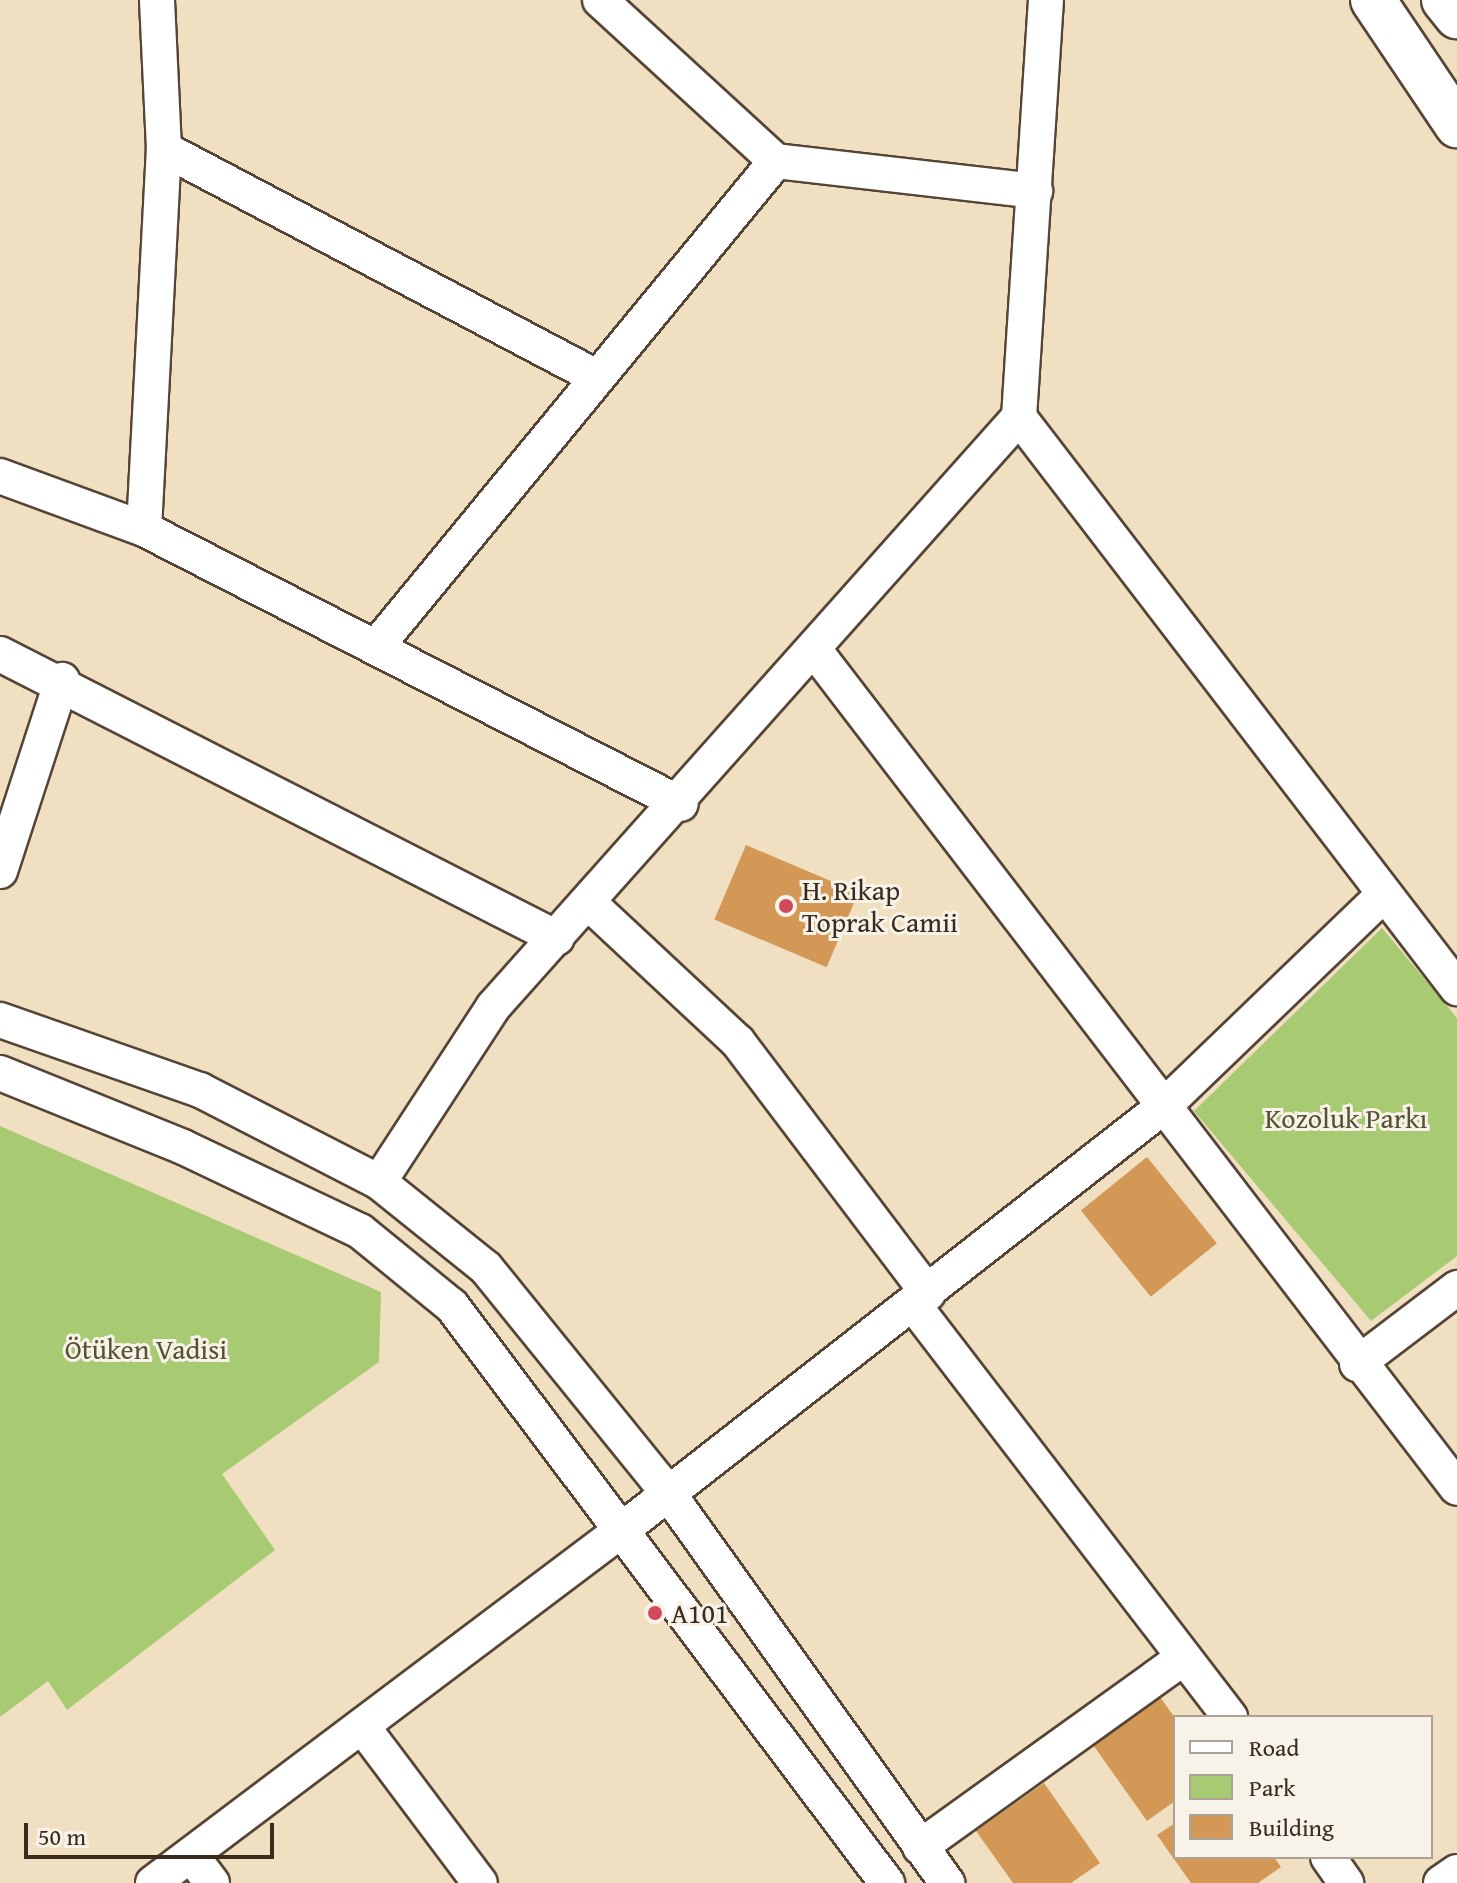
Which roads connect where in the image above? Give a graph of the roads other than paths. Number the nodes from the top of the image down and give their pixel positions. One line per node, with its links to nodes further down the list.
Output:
1 (157, 0): 8 (street)
2 (600, 0): 9 (street)
3 (1046, 0): 10 (street)
4 (1373, 0): 7 (highway)
5 (1444, 0): 6 (highway)
6 (1457, 16)
7 (1457, 125)
8 (164, 149): 11 (street); 14 (street)
9 (776, 161): 10 (street); 11 (street)
10 (1035, 191): 12 (street)
11 (597, 377): 15 (street)
12 (1019, 417): 16 (street); 21 (street)
13 (0, 476): 14 (street)
14 (144, 529): 15 (street)
15 (376, 647): 19 (street)
16 (816, 652): 19 (street); 27 (street)
17 (0, 654): 18 (street)
18 (62, 680): 20 (street); 23 (street)
19 (681, 804): 22 (street)
20 (0, 871)
21 (1384, 894): 24 (street); 27 (street)
22 (590, 904): 23 (street); 30 (street)
23 (557, 938): 28 (street)
24 (1457, 988)
25 (0, 1020): 28 (street)
26 (0, 1073): 34 (street)
27 (1163, 1107): 30 (street); 31 (street)
28 (379, 1182): 33 (street)
29 (1457, 1288): 31 (street)
30 (920, 1298): 33 (street); 35 (street)
31 (1357, 1364): 32 (street)
32 (1457, 1488)
33 (668, 1493): 34 (street); 38 (street)
34 (623, 1529): 37 (street); 45 (street)
35 (1184, 1657): 36 (street); 38 (street)
36 (1228, 1715)
37 (362, 1726): 39 (street); 44 (street)
38 (920, 1847): 46 (street)
39 (191, 1855): 42 (street); 43 (street)
40 (1329, 1859): 47 (street)
41 (1457, 1872): 48 (street)
42 (153, 1883)
43 (212, 1883)
44 (480, 1883)
45 (887, 1883)
46 (947, 1883)
47 (1346, 1883)
48 (1441, 1883)

